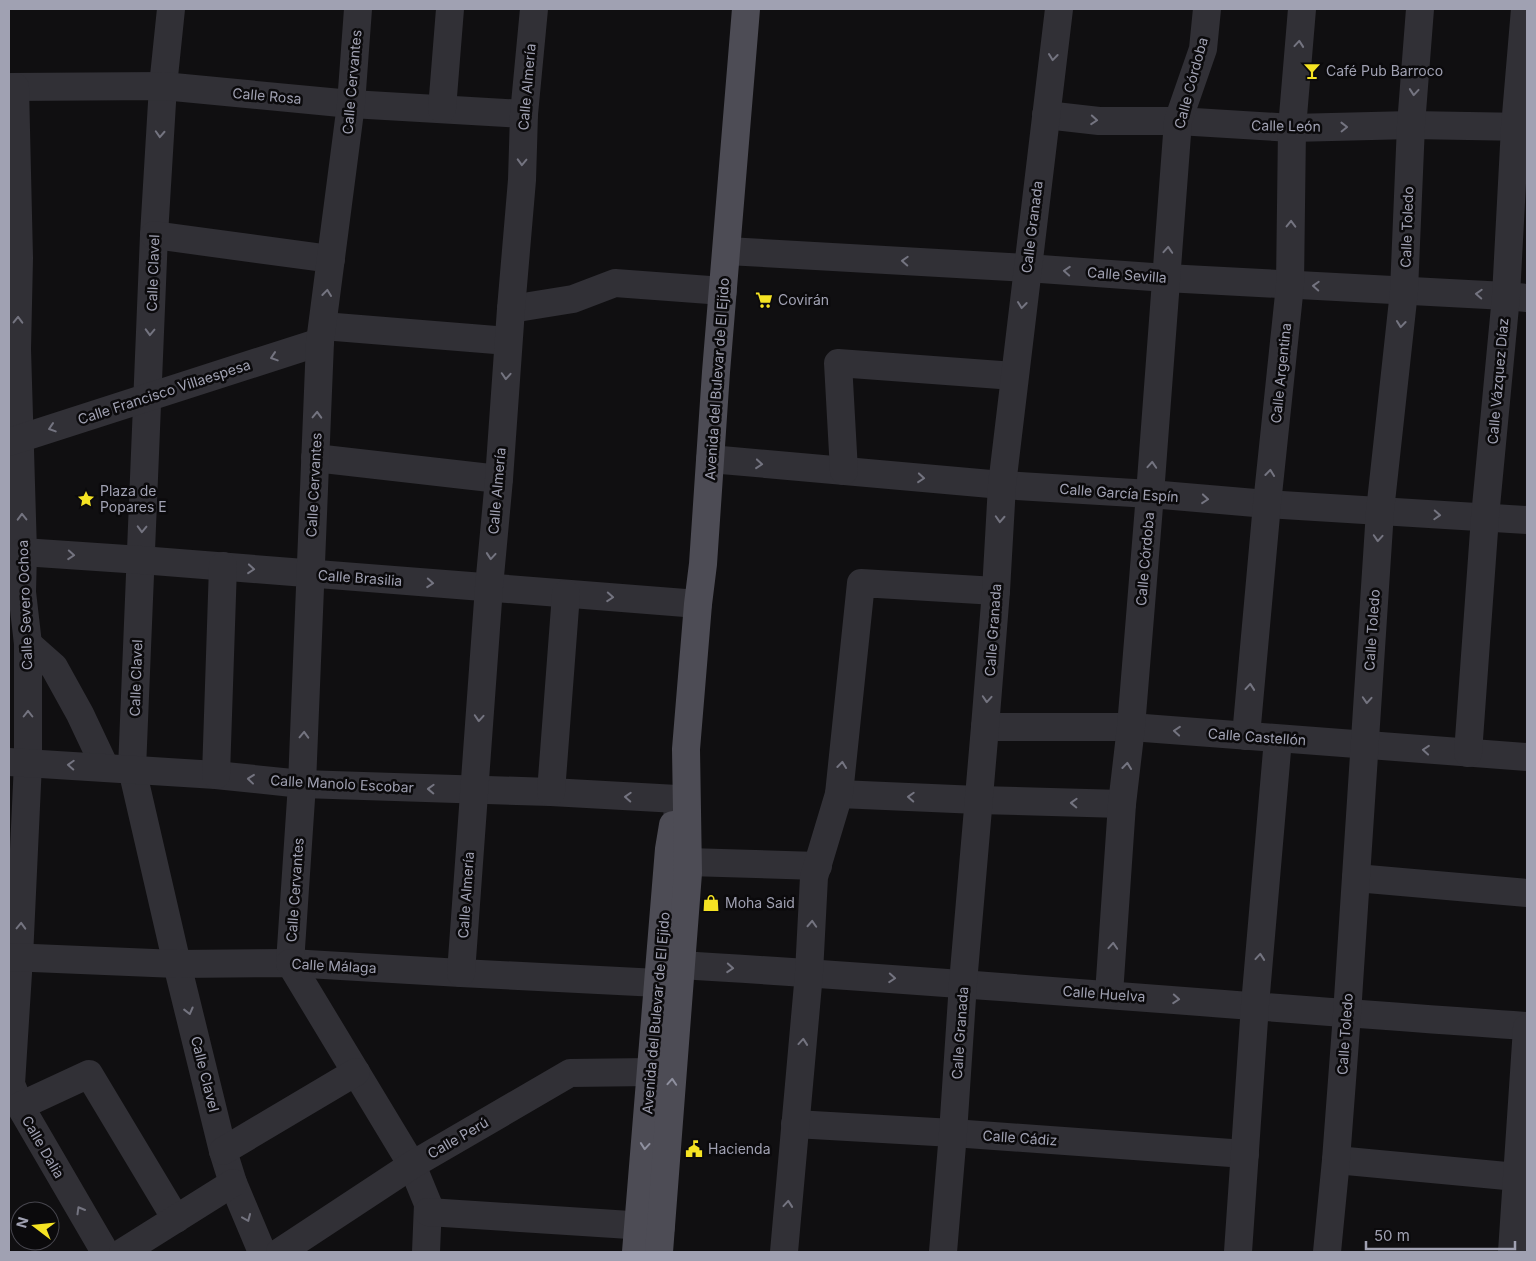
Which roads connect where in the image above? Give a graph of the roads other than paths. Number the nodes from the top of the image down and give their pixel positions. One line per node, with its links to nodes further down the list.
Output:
1 (171, 9): 11 (street, Calle Clavel)
2 (358, 9): 13 (street, Calle Cervantes)
3 (450, 9): 14 (street)
4 (534, 9): 15 (street, Calle Almería)
5 (746, 9): 22 (main road, Avenida del Bulevar de El Ejido)
6 (1059, 9): 16 (street, Calle Granada, one-way to 16)
7 (1207, 9): 17 (street, Calle Córdoba)
8 (1302, 9): 20 (street, Calle Argentina, one-way to 8)
9 (1420, 9): 18 (street, Calle Toledo, one-way to 18)
10 (1525, 9): 19 (street, Calle Vázquez Díaz)
11 (163, 86): 12 (street, Calle Rosa); 13 (street, Calle Rosa); 21 (street, Calle Clavel, one-way to 21)
12 (12, 87): 23 (street, Calle Severo Ochoa)
13 (351, 104): 14 (street, Calle Rosa); 24 (street, Calle Cervantes)
14 (442, 109): 15 (street, Calle Rosa)
15 (524, 114): 31 (street, Calle Almería, one-way to 31)
16 (1046, 115): 17 (street, Calle León, one-way to 17); 25 (street, Calle Granada)
17 (1178, 121): 20 (street, Calle León); 26 (street, Calle Córdoba, one-way to 17)
18 (1411, 125): 19 (street, Calle León); 20 (street, Calle León, one-way to 18); 29 (street, Calle Toledo)
19 (1521, 127): 30 (street, Calle Vázquez Díaz)
20 (1292, 128): 27 (street, Calle Argentina, one-way to 20)
21 (154, 235): 24 (street); 36 (street, Calle Clavel, one-way to 36)
22 (727, 251): 25 (street, Calle Sevilla, one-way to 22); 28 (main road, Avenida del Bulevar de El Ejido)
23 (14, 258): 34 (street, Calle Severo Ochoa, one-way to 23)
24 (331, 258): 32 (street, Calle Cervantes, one-way to 24)
25 (1027, 268): 26 (street, Calle Sevilla, one-way to 25); 35 (street, Calle Granada, one-way to 35)
26 (1166, 278): 27 (street, Calle Sevilla); 43 (street, Calle Córdoba, one-way to 26)
27 (1290, 285): 29 (street, Calle Sevilla, one-way to 27); 44 (street, Calle Argentina, one-way to 27)
28 (723, 291): 31 (street); 39 (main road, Avenida del Bulevar de El Ejido)
29 (1404, 291): 30 (street, Calle Sevilla, one-way to 29); 45 (street, Calle Toledo, one-way to 45)
30 (1517, 297): 46 (street, Calle Vázquez Díaz)
31 (510, 309): 33 (street, Calle Almería)
32 (321, 334): 33 (street); 36 (street, Calle Francisco Villaespesa, one-way to 36); 38 (street, Calle Cervantes, one-way to 32)
33 (508, 341): 41 (street, Calle Almería, one-way to 41)
34 (13, 350): 37 (street, Calle Severo Ochoa)
35 (1014, 376): 40 (street); 42 (street, Calle Granada)
36 (148, 397): 37 (street, Calle Francisco Villaespesa, one-way to 37); 49 (street, Calle Clavel, one-way to 49)
37 (14, 441): 48 (street, Calle Severo Ochoa, one-way to 37)
38 (315, 458): 41 (street); 51 (street, Calle Cervantes)
39 (710, 459): 40 (street, Calle García Espín, one-way to 40); 55 (main road, Avenida del Bulevar de El Ejido)
40 (844, 471): 42 (street, Calle García Espín, one-way to 42)
41 (499, 479): 52 (street, Calle Almería, one-way to 52)
42 (1002, 485): 43 (street, Calle García Espín); 53 (street, Calle Granada, one-way to 53)
43 (1150, 494): 44 (street, Calle García Espín, one-way to 44); 58 (street, Calle Córdoba)
44 (1266, 504): 45 (street, Calle García Espín); 59 (street, Calle Argentina, one-way to 44)
45 (1380, 511): 46 (street, Calle García Espín, one-way to 46); 61 (street, Calle Toledo, one-way to 61)
46 (1486, 517): 47 (street, Calle García Espín); 63 (street, Calle Vázquez Díaz)
47 (1527, 520)
48 (23, 552): 49 (street, Calle Brasilia, one-way to 49); 56 (street, Calle Severo Ochoa)
49 (141, 560): 50 (street, Calle Brasilia); 67 (street, Calle Clavel)
50 (223, 566): 51 (street, Calle Brasilia, one-way to 51); 68 (street)
51 (310, 574): 52 (street, Calle Brasilia, one-way to 52); 69 (street, Calle Cervantes, one-way to 51)
52 (488, 587): 54 (street, Calle Brasilia); 70 (street, Calle Almería, one-way to 70)
53 (996, 591): 57 (street, Calle Granada, one-way to 57); 72 (street, one-way to 53)
54 (566, 594): 55 (street, Calle Brasilia, one-way to 55); 71 (street)
55 (698, 604): 62 (main road, Avenida del Bulevar de El Ejido)
56 (28, 644): 65 (street, Calle Severo Ochoa, one-way to 56); 66 (street)
57 (985, 727): 58 (street, Calle Castellón); 74 (street, Calle Granada)
58 (1131, 727): 59 (street, Calle Castellón, one-way to 58); 75 (street, Calle Córdoba, one-way to 58)
59 (1246, 736): 60 (street, Calle Castellón)
60 (1278, 738): 61 (street, Calle Castellón); 90 (street, one-way to 60)
61 (1364, 745): 63 (street, Calle Castellón, one-way to 61); 78 (street, Calle Toledo)
62 (686, 749): 73 (main road, Avenida del Bulevar de El Ejido); 76 (main road, Avenida del Bulevar de El Ejido)
63 (1468, 753): 64 (street, Calle Castellón)
64 (1527, 757)
65 (18, 762): 66 (street, Calle Manolo Escobar, one-way to 65); 81 (street, Calle Dalia, one-way to 65)
66 (105, 767): 67 (street, Calle Manolo Escobar)
67 (132, 769): 68 (street, Calle Manolo Escobar); 83 (street, Calle Clavel)
68 (216, 775): 69 (street, Calle Manolo Escobar, one-way to 68)
69 (302, 784): 70 (street, Calle Manolo Escobar, one-way to 69); 82 (street, Calle Cervantes)
70 (473, 791): 71 (street, Calle Manolo Escobar); 86 (street, Calle Almería)
71 (551, 792): 73 (street, Calle Manolo Escobar, one-way to 71)
72 (839, 794): 74 (street, one-way to 72); 77 (street)
73 (676, 799): 80 (street, Avenida del Bulevar de El Ejido); 87 (main road, Avenida del Bulevar de El Ejido)
74 (978, 800): 75 (street, one-way to 74); 88 (street, Calle Granada)
75 (1122, 804): 89 (street, Calle Córdoba, one-way to 75)
76 (688, 862): 77 (street); 80 (main road, Avenida del Bulevar de El Ejido)
77 (818, 866): 85 (street, one-way to 77)
78 (1356, 878): 79 (street); 91 (street, Calle Toledo)
79 (1527, 893)
80 (686, 903): 84 (main road, Avenida del Bulevar de El Ejido)
81 (14, 957): 83 (street, Calle Málaga); 95 (street, Calle Dalia)
82 (290, 963): 83 (street, Calle Málaga); 86 (street, Calle Málaga); 93 (street)
83 (177, 964): 98 (street, Calle Clavel, one-way to 98)
84 (681, 965): 85 (street, Calle Huelva, one-way to 85); 106 (main road, Avenida del Bulevar de El Ejido, one-way to 84)
85 (809, 972): 88 (street, Calle Huelva, one-way to 88); 96 (street, one-way to 85)
86 (461, 974): 87 (street, Calle Málaga)
87 (658, 983): 94 (main road, Avenida del Bulevar de El Ejido)
88 (963, 983): 89 (street, Calle Huelva); 97 (street, Calle Granada)
89 (1109, 994): 90 (street, Calle Huelva, one-way to 90)
90 (1256, 1005): 91 (street, Calle Huelva); 99 (street)
91 (1347, 1014): 92 (street, Calle Huelva); 100 (street, Calle Toledo)
92 (1527, 1027): 102 (street)
93 (356, 1072): 98 (street); 101 (street)
94 (651, 1072): 101 (street, Calle Perú); 106 (main road, Avenida del Bulevar de El Ejido, one-way to 106)
95 (20, 1106): 105 (street); 107 (street, Calle Dalia, one-way to 95)
96 (795, 1124): 97 (street, Calle Cádiz); 112 (street, one-way to 96)
97 (953, 1133): 99 (street, Calle Cádiz); 113 (street, Calle Granada)
98 (223, 1151): 103 (street, Calle Clavel)
99 (1245, 1154): 114 (street)
100 (1336, 1160): 102 (street); 115 (street, Calle Toledo)
101 (412, 1165): 104 (street); 110 (street, Calle Perú)
102 (1517, 1177): 116 (street)
103 (233, 1183): 105 (street); 109 (street, Calle Clavel, one-way to 109)
104 (428, 1212): 106 (street); 111 (street)
105 (176, 1219): 108 (street)
106 (648, 1239)
107 (105, 1252)
108 (123, 1252)
109 (262, 1252)
110 (280, 1252)
111 (426, 1252)
112 (784, 1252)
113 (943, 1252)
114 (1238, 1252)
115 (1327, 1252)
116 (1512, 1252)

